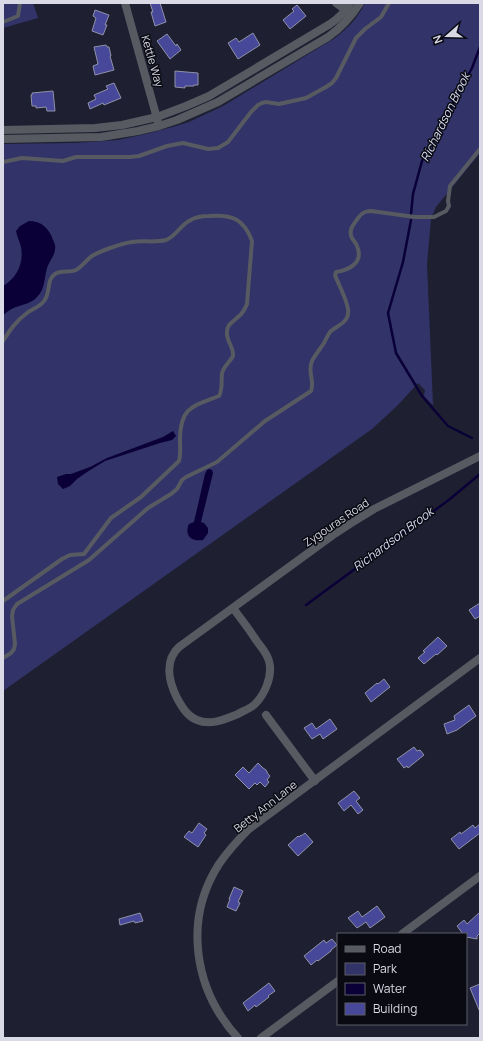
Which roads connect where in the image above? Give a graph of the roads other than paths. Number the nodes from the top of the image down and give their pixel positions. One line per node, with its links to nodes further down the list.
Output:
1 (20, 3): 8 (lane)
2 (125, 3): 11 (street, Kettle Way)
3 (336, 3): 7 (street)
4 (350, 3): 7 (street)
5 (360, 3): 7 (street)
6 (389, 3): 18 (lane)
7 (349, 13): 9 (street); 10 (street)
8 (3, 22)
9 (250, 72): 10 (street); 11 (street)
10 (255, 80): 12 (street)
11 (157, 117): 12 (street, Kettle Way); 14 (street)
12 (159, 126): 16 (street)
13 (3, 130): 14 (street)
14 (13, 130): 16 (street)
15 (3, 139): 16 (street)
16 (13, 139)
17 (480, 149): 23 (lane)
18 (3, 162)
19 (3, 341): 21 (lane)
20 (480, 456): 22 (street, Zygouras Road)
21 (3, 601)
22 (233, 608): 22 (street, Zygouras Road)
23 (3, 658)
24 (480, 658): 26 (street, Betty Ann Lane)
25 (266, 715): 26 (street)
26 (314, 781): 30 (street, Betty Ann Lane)
27 (480, 876): 28 (street)
28 (403, 933)
29 (337, 982): 31 (street)
30 (238, 1038)
31 (261, 1038)

